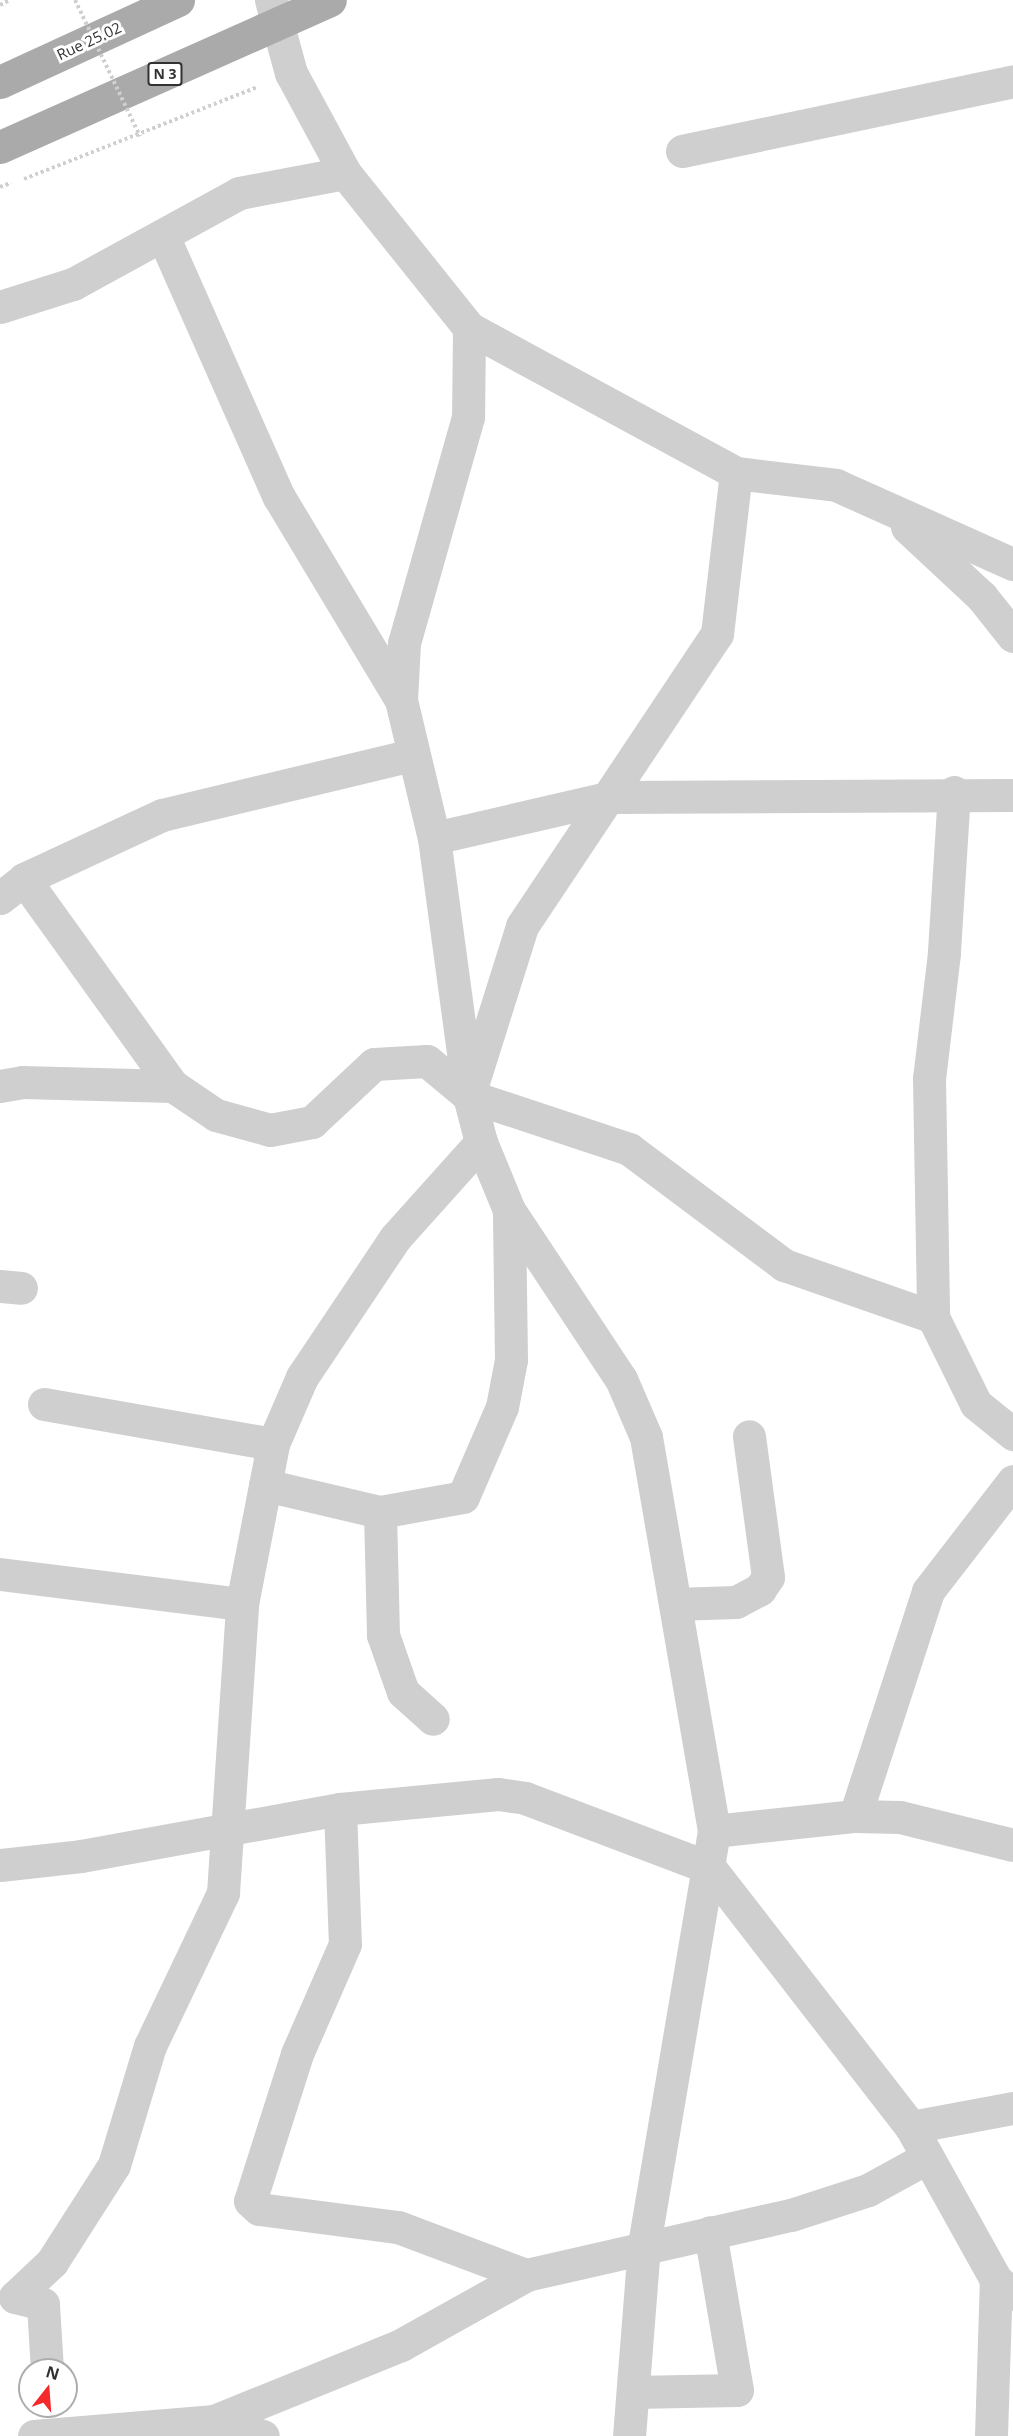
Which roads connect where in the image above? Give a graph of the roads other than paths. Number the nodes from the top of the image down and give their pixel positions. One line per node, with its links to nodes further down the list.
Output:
1 (178, 0): 5 (main road, Rue 25.02)
2 (330, 0): 3 (main road, N 3)
3 (274, 12): 6 (main road, N 3); 8 (street)
4 (1013, 81): 7 (street)
5 (0, 82)
6 (0, 147)
7 (682, 151)
8 (345, 173): 9 (street); 11 (street)
9 (164, 238): 10 (street); 16 (street)
10 (0, 307)
11 (469, 328): 12 (street); 16 (street)
12 (736, 473): 13 (street); 20 (street)
13 (889, 509): 14 (street); 15 (street)
14 (1013, 564)
15 (1013, 636)
16 (401, 700): 17 (street)
17 (412, 755): 21 (street); 22 (street)
18 (954, 792): 19 (street); 20 (street); 28 (street)
19 (1013, 795)
20 (612, 796): 21 (street); 25 (street)
21 (434, 838): 25 (street)
22 (8, 886): 24 (street)
23 (0, 1086): 24 (street)
24 (173, 1086): 25 (street)
25 (469, 1096): 26 (street); 28 (street)
26 (481, 1142): 27 (street); 32 (street)
27 (509, 1210): 35 (street); 38 (street)
28 (933, 1317): 30 (street)
29 (44, 1404): 32 (street)
30 (1013, 1434)
31 (749, 1436): 38 (street)
32 (273, 1444): 34 (street)
33 (1013, 1481): 41 (street)
34 (265, 1485): 35 (street); 37 (street)
35 (380, 1512): 39 (street)
36 (0, 1574): 37 (street)
37 (242, 1604): 42 (street)
38 (675, 1604): 43 (street)
39 (433, 1719)
40 (340, 1809): 42 (street); 46 (street); 52 (street)
41 (855, 1816): 43 (street); 44 (street)
42 (223, 1827): 45 (street); 54 (street)
43 (714, 1831): 46 (street)
44 (1013, 1845)
45 (0, 1865)
46 (710, 1868): 48 (street); 51 (street)
47 (1013, 2108): 48 (street)
48 (911, 2127): 49 (street)
49 (928, 2157): 50 (street); 53 (street)
50 (710, 2232): 51 (street); 56 (street)
51 (644, 2246): 52 (street); 56 (street)
52 (526, 2275): 57 (street)
53 (1004, 2287): 61 (street)
54 (8, 2296): 55 (street)
55 (46, 2358)
56 (633, 2392): 60 (street)
57 (214, 2421): 58 (street); 59 (street)
58 (44, 2424)
59 (263, 2436)
60 (629, 2436)
61 (991, 2436)

